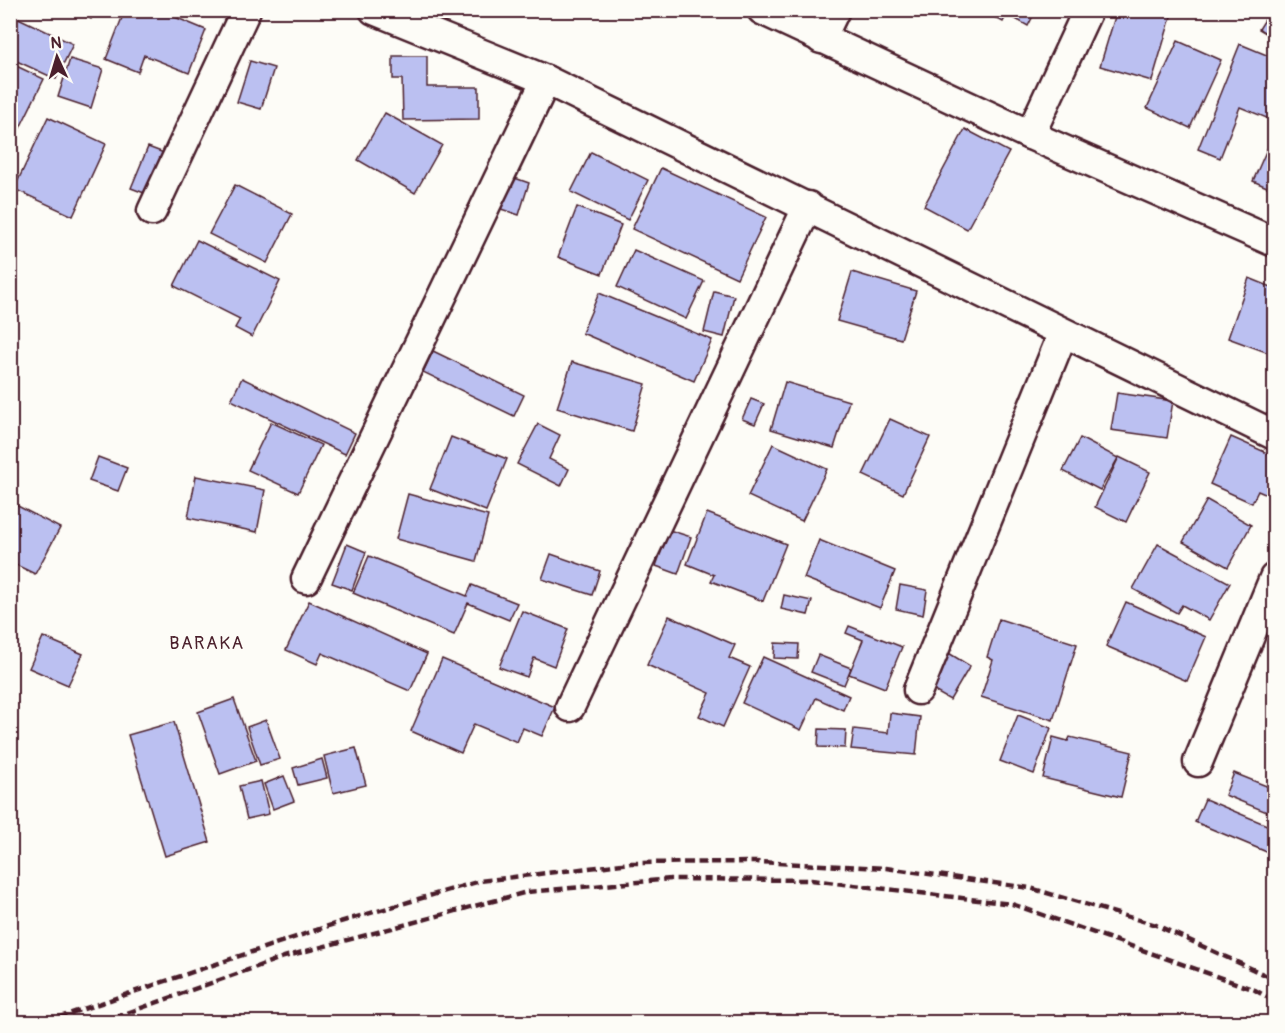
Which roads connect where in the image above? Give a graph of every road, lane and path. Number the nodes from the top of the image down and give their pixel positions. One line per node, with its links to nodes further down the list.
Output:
1 (246, 10): 10 (street)
2 (374, 10): 7 (street)
3 (762, 10): 6 (street)
4 (835, 10): 6 (street)
5 (1088, 10): 8 (street)
6 (821, 39): 8 (street)
7 (546, 80): 9 (street); 15 (street)
8 (1030, 135): 11 (street)
9 (808, 206): 12 (street); 17 (street)
10 (152, 211)
11 (1275, 242)
12 (1063, 333): 13 (street); 16 (street)
13 (1275, 435)
14 (1275, 578): 18 (street)
15 (306, 579)
16 (918, 690)
17 (570, 707)
18 (1198, 762)

